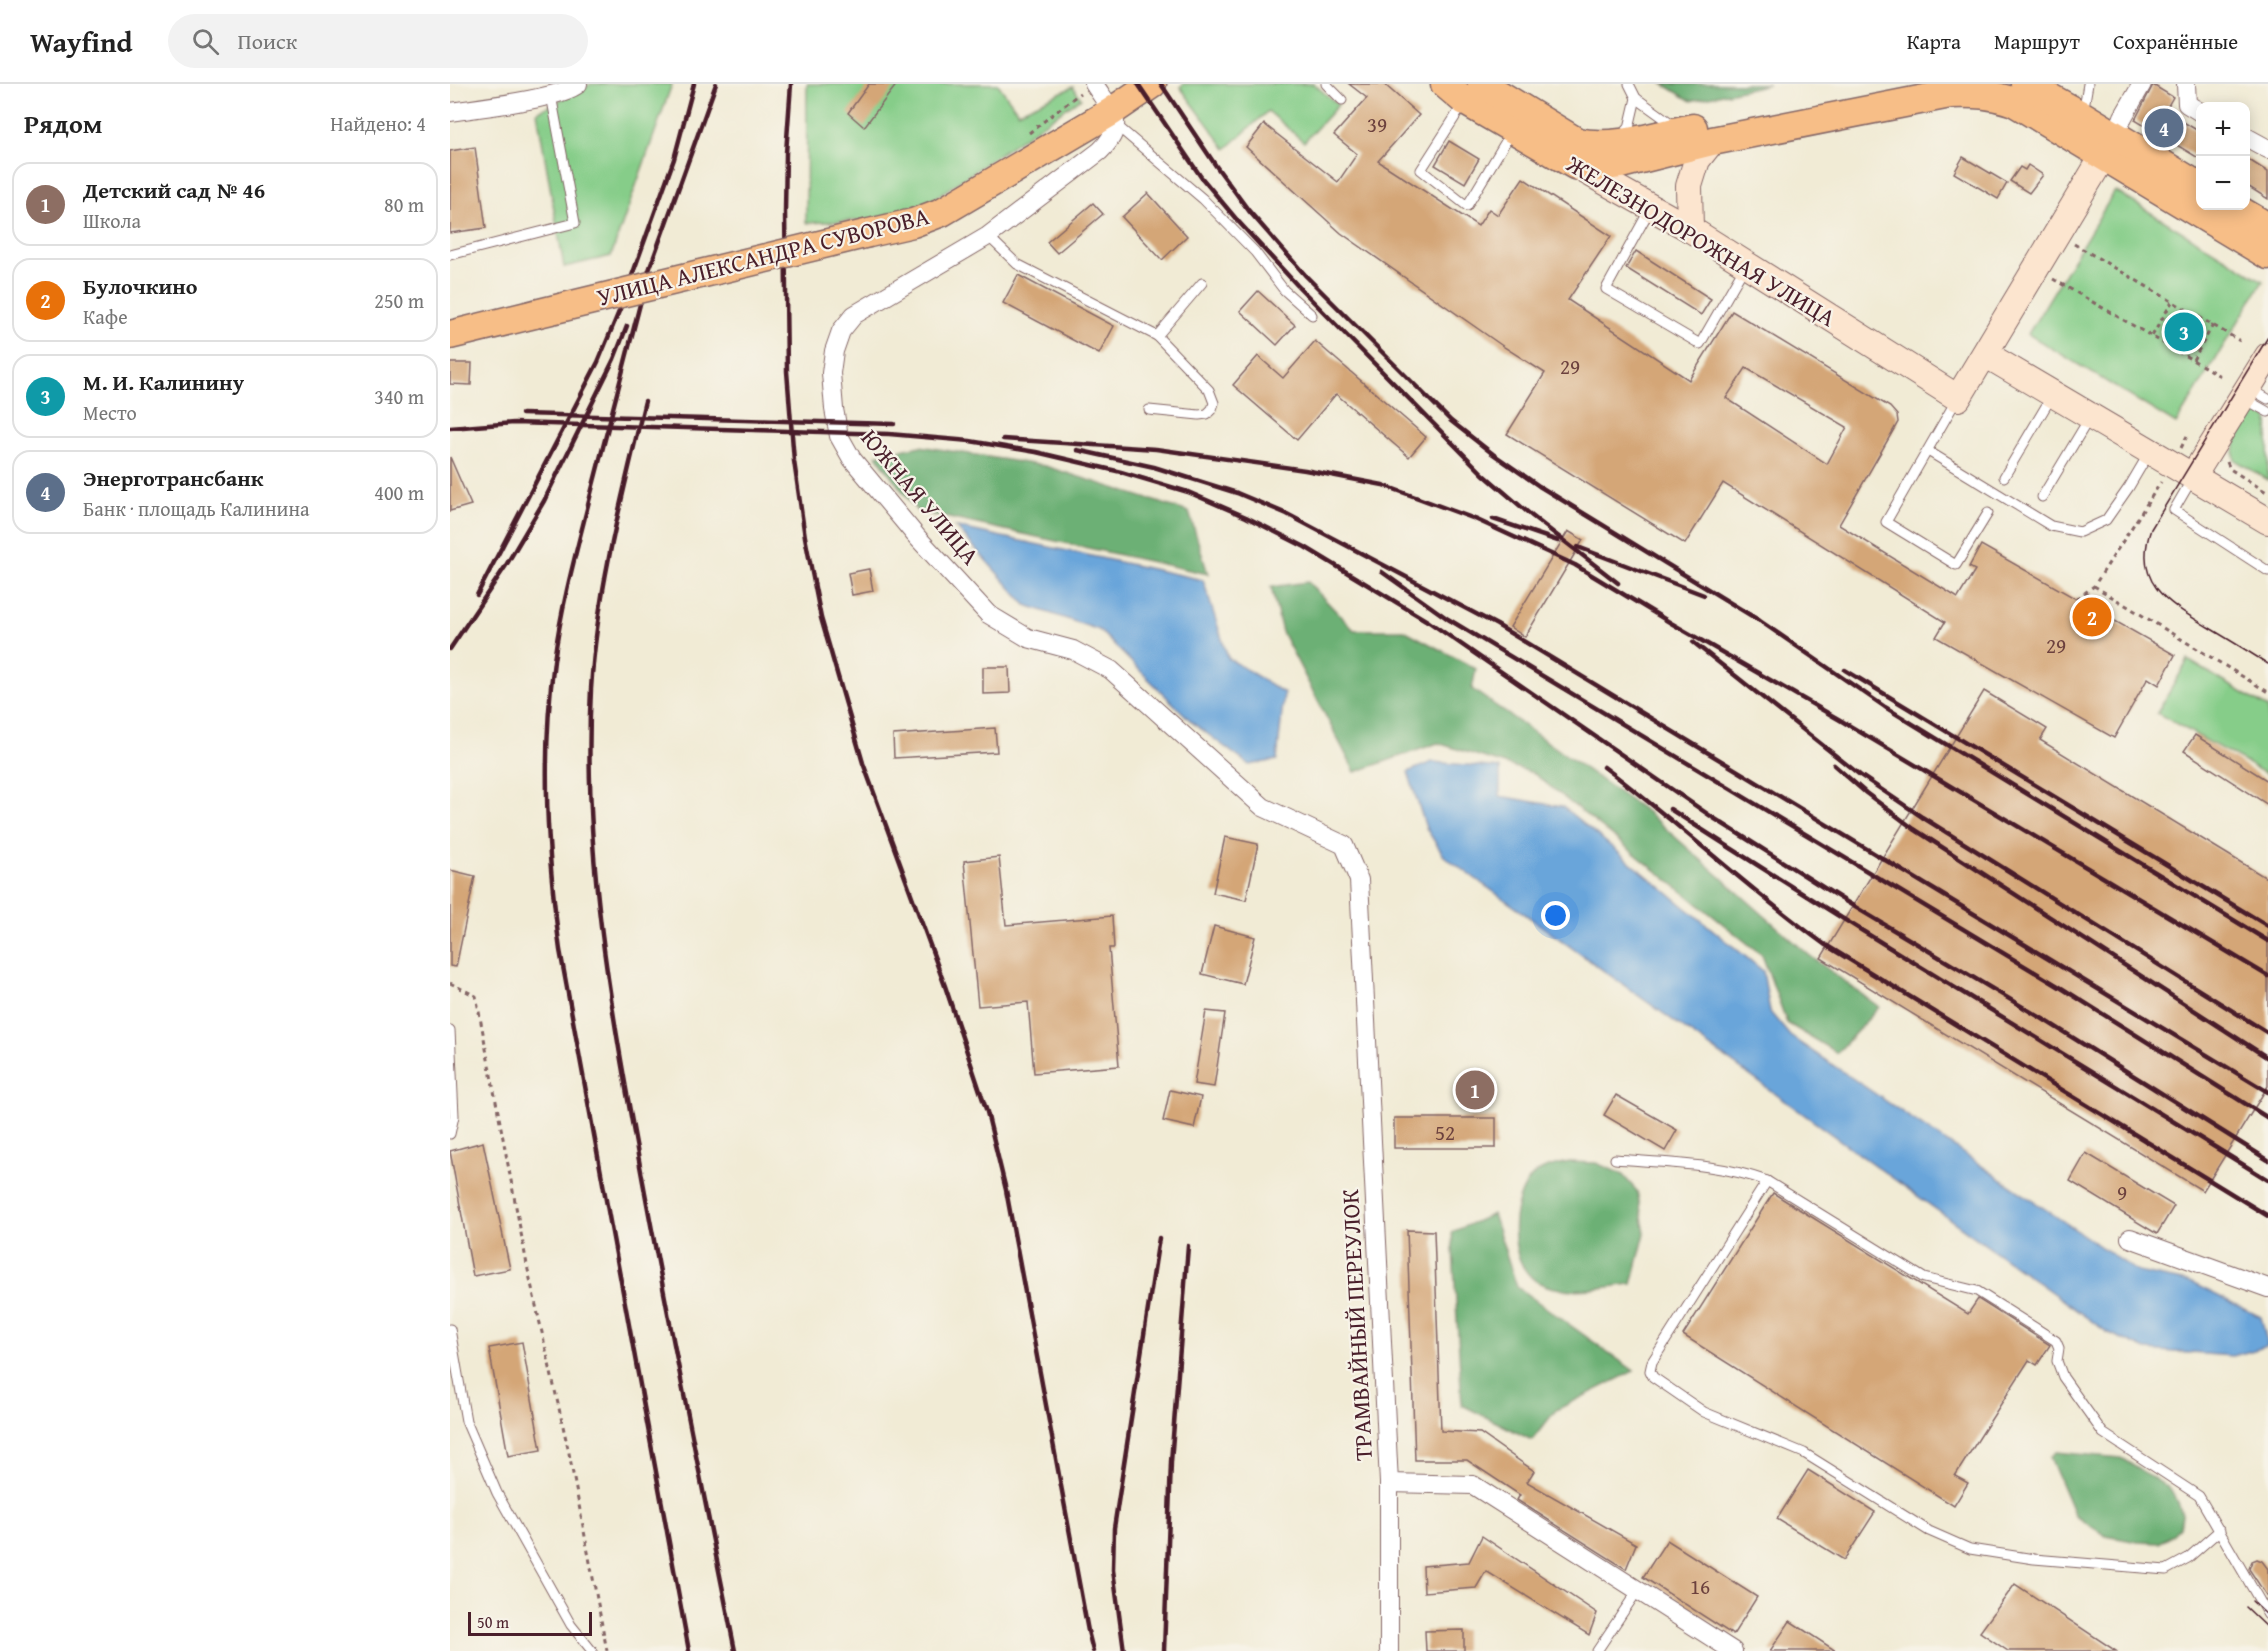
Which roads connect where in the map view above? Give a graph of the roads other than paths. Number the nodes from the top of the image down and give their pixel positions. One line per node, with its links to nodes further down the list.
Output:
1 (578, 84): 12 (street)
2 (1094, 84): 18 (street)
3 (1152, 84): 18 (main road, УЛИЦА АЛЕКСАНДРА СУВОРОВА)
4 (1326, 84): 14 (lane)
5 (1629, 84): 13 (lane)
6 (1904, 84): 20 (main road)
7 (2025, 84): 17 (main road)
8 (2088, 84): 17 (lane)
9 (2142, 84): 24 (street)
10 (2186, 84): 15 (street)
11 (1464, 90): 19 (main road, ЖЕЛЕЗНОДОРОЖНАЯ УЛИЦА); 19 (lane); 26 (main road, ЖЕЛЕЗНОДОРОЖНАЯ УЛИЦА)
12 (551, 95): 16 (street); 33 (lane)
13 (1636, 98): 20 (lane); 23 (lane)
14 (1342, 100)
15 (2196, 110)
16 (450, 112)
17 (2083, 116): 24 (main road)
18 (1114, 118): 32 (street, ЮЖНАЯ УЛИЦА); 37 (lane); 38 (main road, УЛИЦА АЛЕКСАНДРА СУВОРОВА, bridge)
19 (1513, 129): 26 (main road, ЖЕЛЕЗНОДОРОЖНАЯ УЛИЦА)
20 (1681, 130): 23 (main road)
21 (2250, 139): 25 (street)
22 (1712, 141): 24 (main road); 26 (main road); 31 (street)
23 (1614, 144): 26 (main road)
24 (2110, 145): 27 (main road); 34 (main road); 40 (street)
25 (2268, 149)
26 (1576, 154): 28 (street, ЖЕЛЕЗНОДОРОЖНАЯ УЛИЦА)
27 (2196, 185)
28 (1650, 209): 31 (street, ЖЕЛЕЗНОДОРОЖНАЯ УЛИЦА); 35 (lane)
29 (2239, 210): 30 (main road)
30 (2268, 227)
31 (1690, 230): 35 (street, ЖЕЛЕЗНОДОРОЖНАЯ УЛИЦА)
32 (988, 236): 39 (lane); 56 (street, ЮЖНАЯ УЛИЦА)
33 (450, 255)
34 (2268, 255)
35 (1746, 265): 44 (street, ЖЕЛЕЗНОДОРОЖНАЯ УЛИЦА)
36 (1202, 283): 39 (lane)
37 (1312, 315)
38 (450, 334)
39 (1157, 336): 45 (lane)
40 (1985, 354): 43 (street); 44 (street)
41 (2268, 356): 42 (street)
42 (2258, 393): 46 (lane); 50 (street)
43 (2053, 394): 47 (street); 51 (lane)
44 (1958, 398): 48 (lane)
45 (1149, 410)
46 (2268, 412)
47 (2090, 416): 49 (street); 52 (lane)
48 (1928, 450): 49 (lane); 53 (lane)
49 (2150, 451): 50 (street)
50 (2193, 476): 54 (street); 55 (lane)
51 (2004, 477)
52 (2042, 497)
53 (1988, 513)
54 (2268, 521)
55 (2268, 571)
56 (1359, 880): 64 (street, ТРАМВАЙНЫЙ ПЕРЕУЛОК)
57 (450, 1030): 58 (lane)
58 (450, 1134)
59 (1615, 1159): 60 (lane)
60 (1767, 1181): 65 (lane); 65 (lane)
61 (2130, 1238): 62 (street)
62 (2268, 1288)
63 (450, 1329): 68 (lane)
64 (1389, 1483): 66 (street, ТРАМВАЙНЫЙ ПЕРЕУЛОК); 69 (street)
65 (2220, 1530): 67 (lane)
66 (1638, 1590): 70 (lane); 71 (street, ТРАМВАЙНЫЙ ПЕРЕУЛОК)
67 (2268, 1615)
68 (592, 1651)
69 (1389, 1651)
70 (1597, 1651)
71 (1733, 1651)

